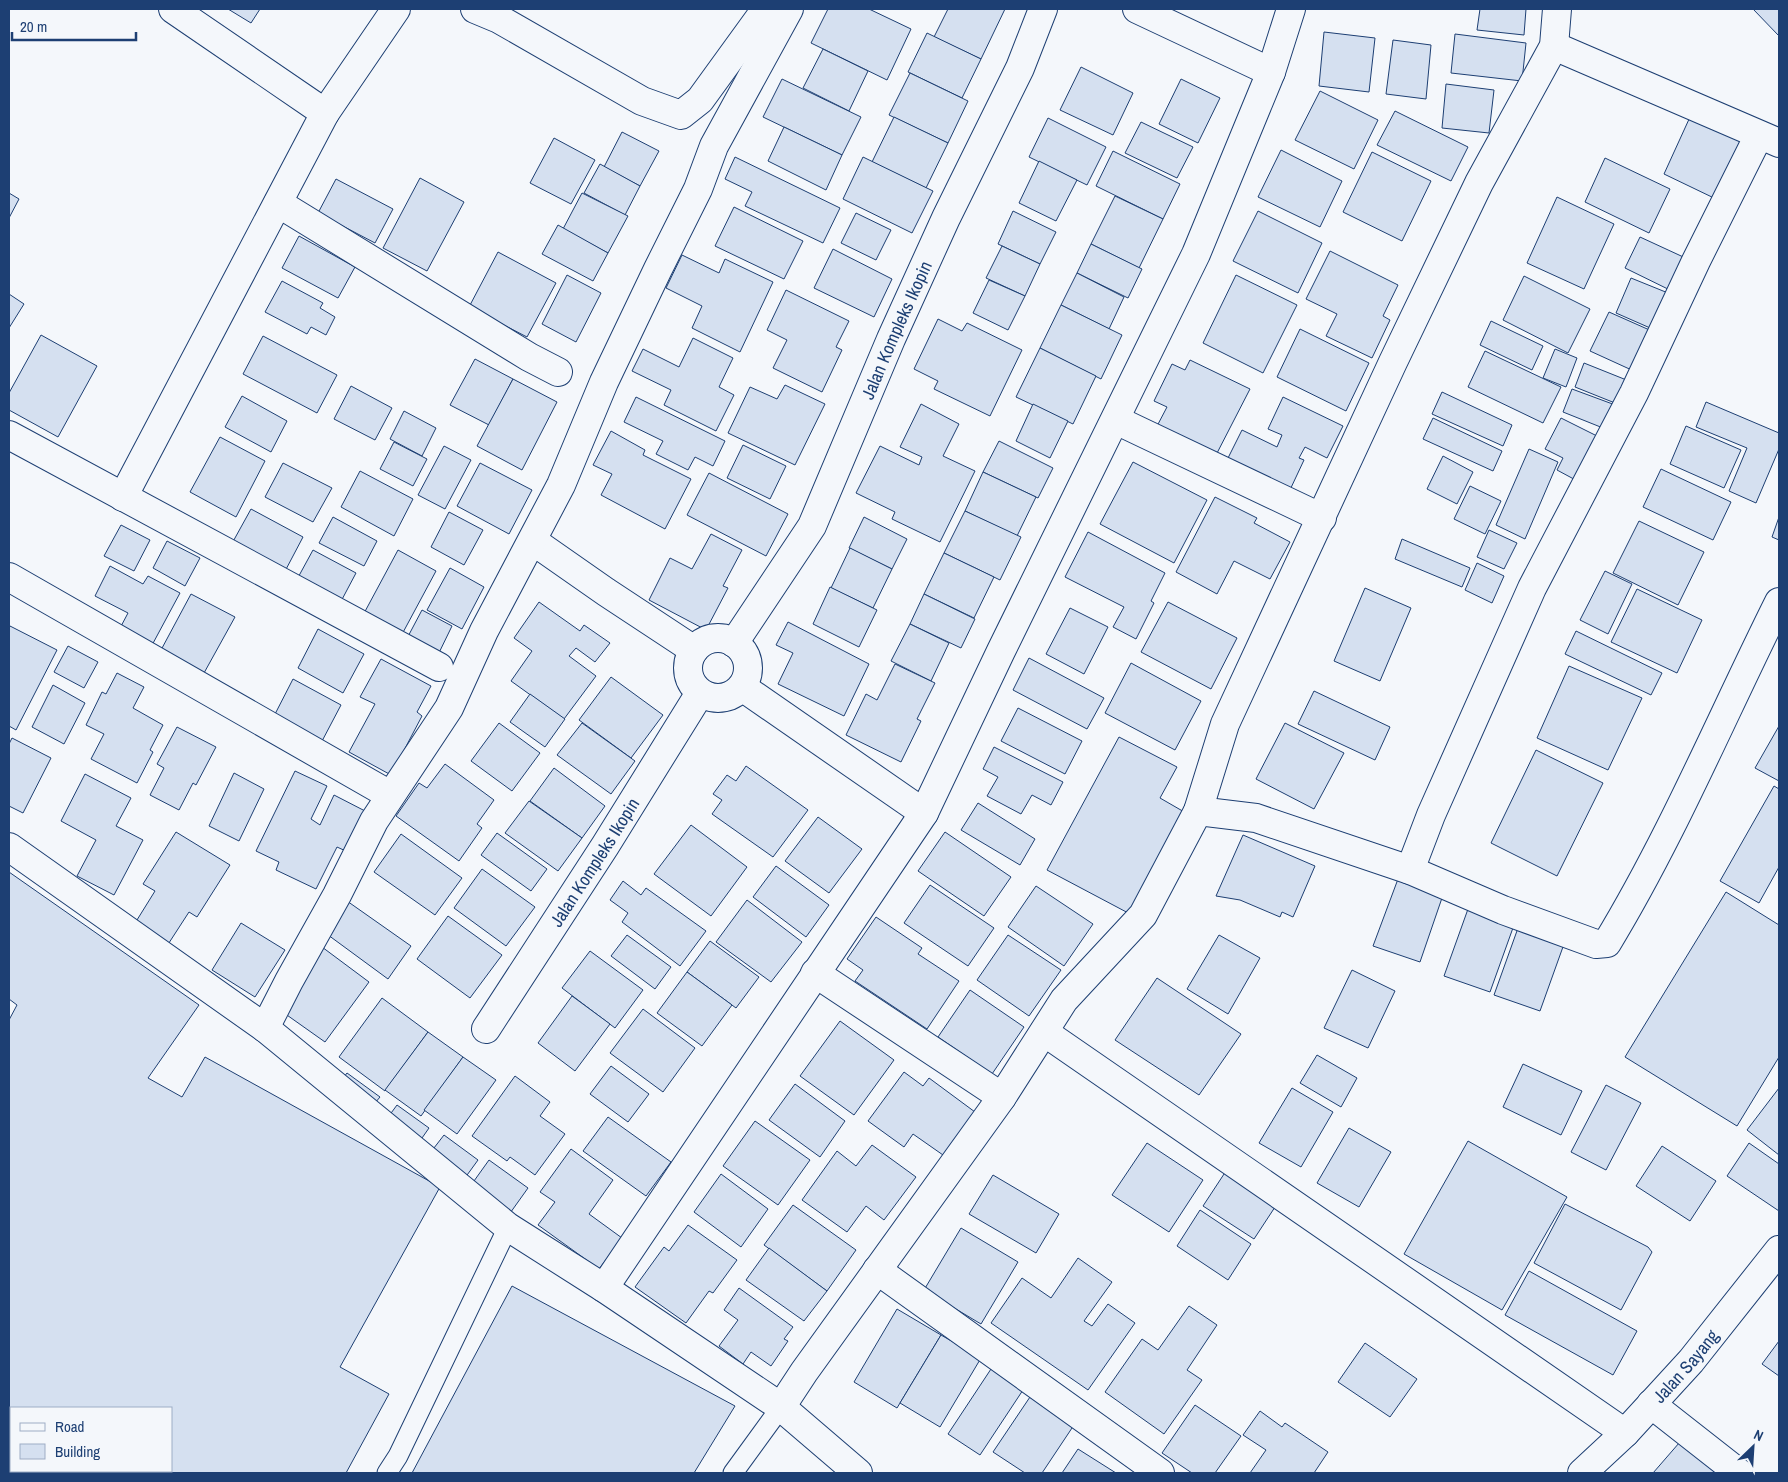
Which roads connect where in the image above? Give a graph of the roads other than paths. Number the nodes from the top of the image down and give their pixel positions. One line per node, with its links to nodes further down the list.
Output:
1 (173, 9): 12 (street)
2 (396, 9): 12 (street)
3 (475, 9): 4 (street)
4 (766, 9)
5 (789, 9): 20 (street)
6 (1043, 9): 23 (street, Jalan Kompleks Ikopin)
7 (1137, 9): 11 (street)
8 (1291, 9): 11 (street)
9 (1557, 9): 10 (street)
10 (1554, 46): 13 (street); 19 (street)
11 (1271, 72): 16 (street)
12 (326, 113): 14 (street)
13 (1769, 139): 32 (street)
14 (278, 203): 15 (street); 18 (street)
15 (558, 372)
16 (1116, 420): 19 (street); 30 (street)
17 (9, 435): 18 (street)
18 (123, 497): 25 (street)
19 (1322, 518): 29 (street)
20 (533, 541): 24 (street); 28 (street)
21 (9, 577): 28 (street)
22 (1779, 602): 32 (street)
23 (734, 643): 24 (street); 26 (street)
24 (694, 650): 27 (street)
25 (439, 668)
26 (742, 687): 27 (street); 30 (street)
27 (700, 693): 35 (street, Jalan Kompleks Ikopin)
28 (390, 795): 34 (street)
29 (1198, 811): 32 (street); 36 (street)
30 (924, 813): 33 (street)
31 (9, 847): 34 (street)
32 (1410, 870)
33 (815, 973): 37 (street); 41 (street)
34 (265, 1028): 38 (street)
35 (486, 1029)
36 (1044, 1032): 37 (street); 44 (street)
37 (1002, 1097): 40 (street)
38 (508, 1227): 41 (street); 45 (lane)
39 (1779, 1250): 42 (street, Jalan Sayang)
40 (878, 1270): 43 (street); 48 (street)
41 (604, 1288): 43 (street)
42 (1651, 1404): 44 (street, Jalan Sayang); 50 (street)
43 (781, 1407): 46 (lane); 47 (street)
44 (1625, 1433): 49 (street, Jalan Sayang)
45 (388, 1473)
46 (733, 1473)
47 (858, 1473)
48 (1160, 1473)
49 (1582, 1473)
50 (1739, 1473)

